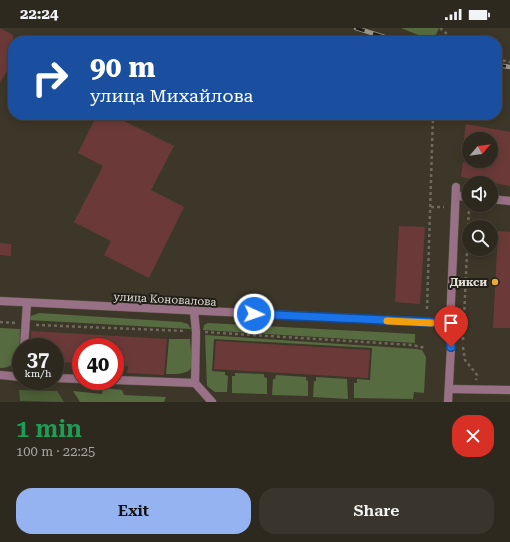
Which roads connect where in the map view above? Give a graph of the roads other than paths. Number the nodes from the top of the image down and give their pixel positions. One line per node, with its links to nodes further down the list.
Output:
1 (456, 187): 2 (street)
2 (456, 196): 3 (street); 9 (street)
3 (462, 196)
4 (498, 199): 5 (street)
5 (510, 201)
6 (0, 301): 7 (street, улица Коновалова)
7 (27, 303): 8 (street, улица Коновалова); 10 (street)
8 (194, 312): 9 (street, улица Коновалова); 14 (street)
9 (450, 323): 15 (street)
10 (25, 338)
11 (0, 376): 12 (street)
12 (12, 376)
13 (124, 380): 14 (street)
14 (195, 383): 17 (street)
15 (449, 389): 16 (street); 18 (street)
16 (510, 390)
17 (212, 402)
18 (448, 402)

